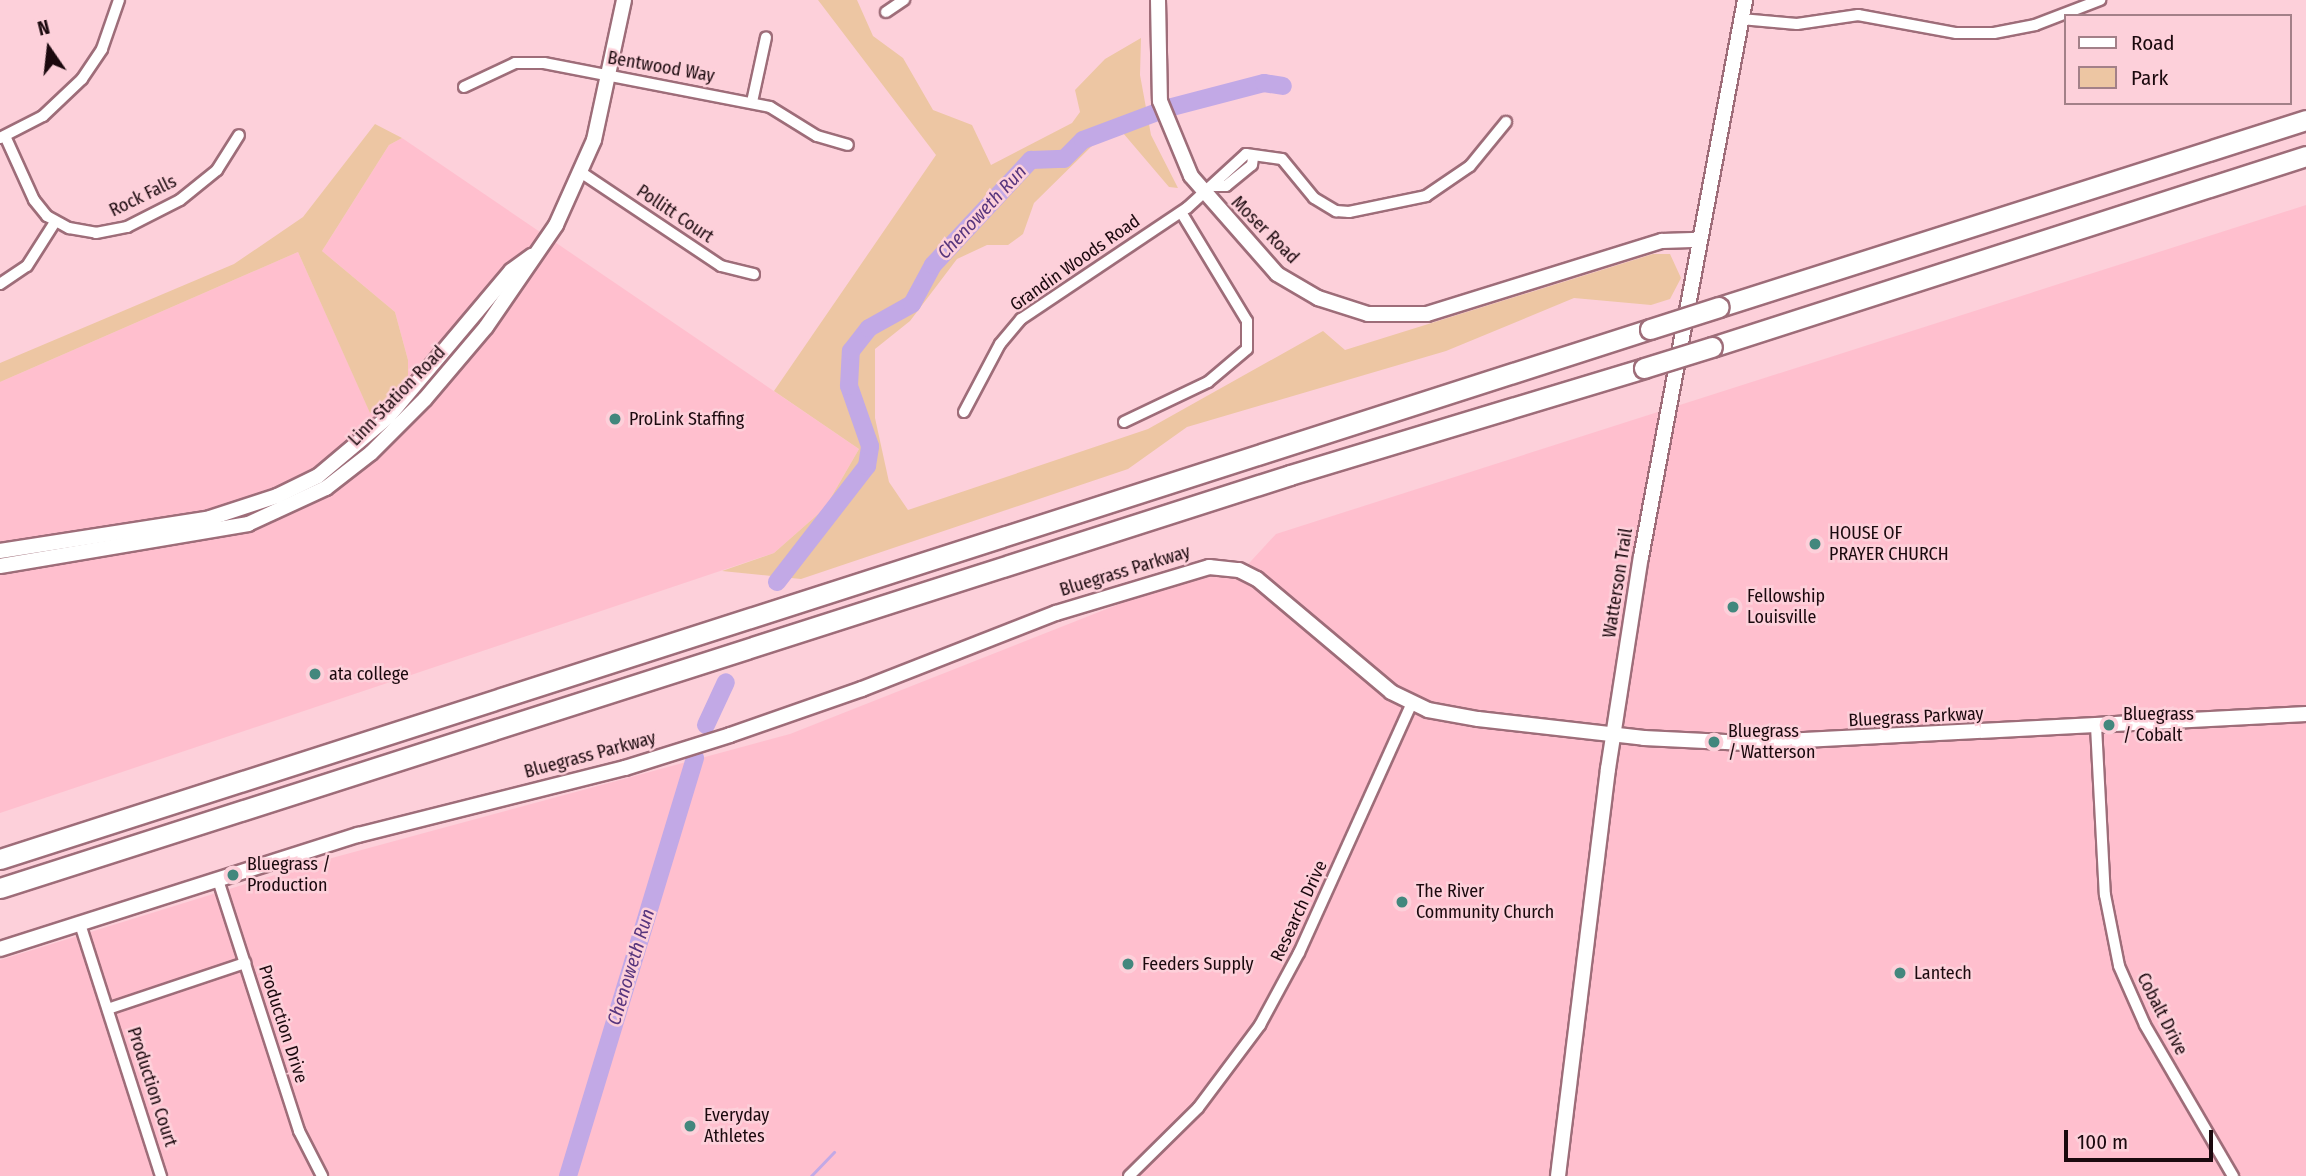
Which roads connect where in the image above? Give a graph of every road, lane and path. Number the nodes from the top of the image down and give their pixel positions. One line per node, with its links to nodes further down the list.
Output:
1 (119, 0): 16 (street)
2 (624, 0): 10 (street, Linn Station Road)
3 (904, 0): 7 (street)
4 (1158, 0): 21 (street, Moser Road)
5 (1745, 0): 8 (street, Watterson Trail)
6 (2100, 0): 8 (street)
7 (886, 12)
8 (1741, 19): 25 (street, Watterson Trail)
9 (765, 37): 12 (street)
10 (608, 75): 11 (street, Bentwood Way); 12 (street, Bentwood Way); 20 (street, Linn Station Road)
11 (464, 87)
12 (752, 102): 17 (street, Bentwood Way)
13 (2306, 120): 37 (highway, bridge)
14 (1506, 122): 21 (street, Grandin Woods Road)
15 (239, 135): 24 (street, Rock Falls)
16 (3, 137): 24 (street)
17 (848, 145)
18 (2306, 156): 22 (highway)
19 (2306, 164): 22 (highway)
20 (582, 173): 26 (street, Linn Station Road); 27 (street, Pollitt Court)
21 (1208, 191): 23 (street, Grandin Woods Road); 25 (street, Moser Road)
22 (2150, 204): 39 (highway, bridge)
23 (1181, 212): 29 (street, Grandin Woods Road); 30 (street)
24 (55, 222): 28 (street)
25 (1700, 240): 36 (street, Watterson Trail)
26 (536, 253): 31 (street, Linn Station Road); 32 (street, Linn Station Road)
27 (754, 274)
28 (0, 284)
29 (964, 412)
30 (1124, 422)
31 (0, 551)
32 (0, 566)
33 (1412, 703): 36 (street, Bluegrass Parkway); 38 (street, Bluegrass Parkway); 46 (street, Research Drive)
34 (2306, 714): 35 (street, Bluegrass Parkway)
35 (2096, 726): 36 (street, Bluegrass Parkway); 48 (street, Cobalt Drive)
36 (1614, 733): 47 (street, Watterson Trail)
37 (0, 859)
38 (218, 880): 40 (street, Bluegrass Parkway); 42 (street, Production Drive)
39 (0, 888)
40 (80, 924): 41 (street, Bluegrass Parkway); 43 (street, Production Court)
41 (0, 949)
42 (245, 964): 43 (street, Production Court); 45 (street, Production Drive)
43 (108, 1009): 44 (street, Production Court)
44 (161, 1176)
45 (322, 1176)
46 (1129, 1176)
47 (1558, 1176)
48 (2233, 1176)

